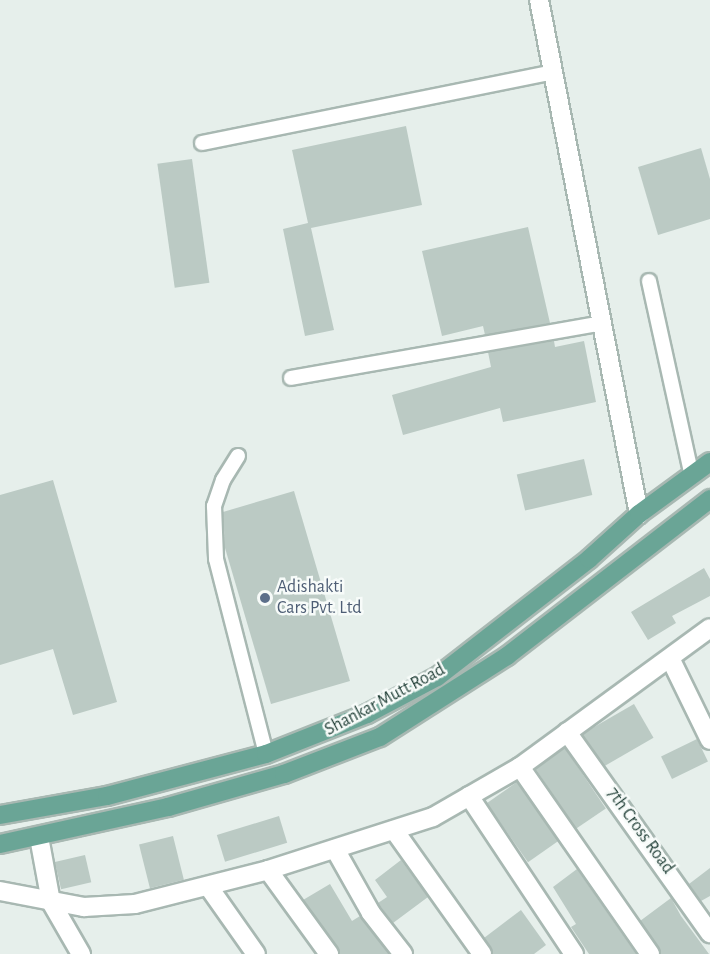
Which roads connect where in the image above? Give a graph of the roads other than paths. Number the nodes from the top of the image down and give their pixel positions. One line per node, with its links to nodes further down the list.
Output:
1 (539, 0): 2 (street)
2 (554, 72): 3 (lane); 5 (street)
3 (202, 143)
4 (649, 280): 9 (lane)
5 (603, 323): 6 (lane); 11 (street)
6 (291, 378)
7 (238, 456): 18 (lane)
8 (710, 462): 9 (main road, Shankar Mutt Road)
9 (692, 476): 11 (main road, Shankar Mutt Road)
10 (710, 499): 16 (main road, Shankar Mutt Road)
11 (639, 514): 14 (main road, Shankar Mutt Road)
12 (710, 628): 13 (street)
13 (670, 658): 15 (street); 17 (street)
14 (367, 714): 16 (main road); 18 (main road, Shankar Mutt Road)
15 (567, 732): 19 (street); 30 (street, 7th Cross Road)
16 (380, 737): 23 (main road, Shankar Mutt Road)
17 (710, 740)
18 (266, 754): 21 (main road, Shankar Mutt Road)
19 (520, 767): 20 (street); 37 (street)
20 (469, 796): 22 (street); 36 (street)
21 (0, 815)
22 (393, 830): 25 (street); 35 (street)
23 (39, 837): 24 (main road, Shankar Mutt Road); 29 (street)
24 (0, 844)
25 (335, 849): 26 (street); 34 (street)
26 (268, 870): 27 (street); 33 (street)
27 (208, 886): 29 (street); 32 (street)
28 (0, 891): 29 (street)
29 (51, 902): 31 (street)
30 (710, 933)
31 (81, 954)
32 (256, 954)
33 (329, 954)
34 (404, 954)
35 (482, 954)
36 (574, 954)
37 (650, 954)

